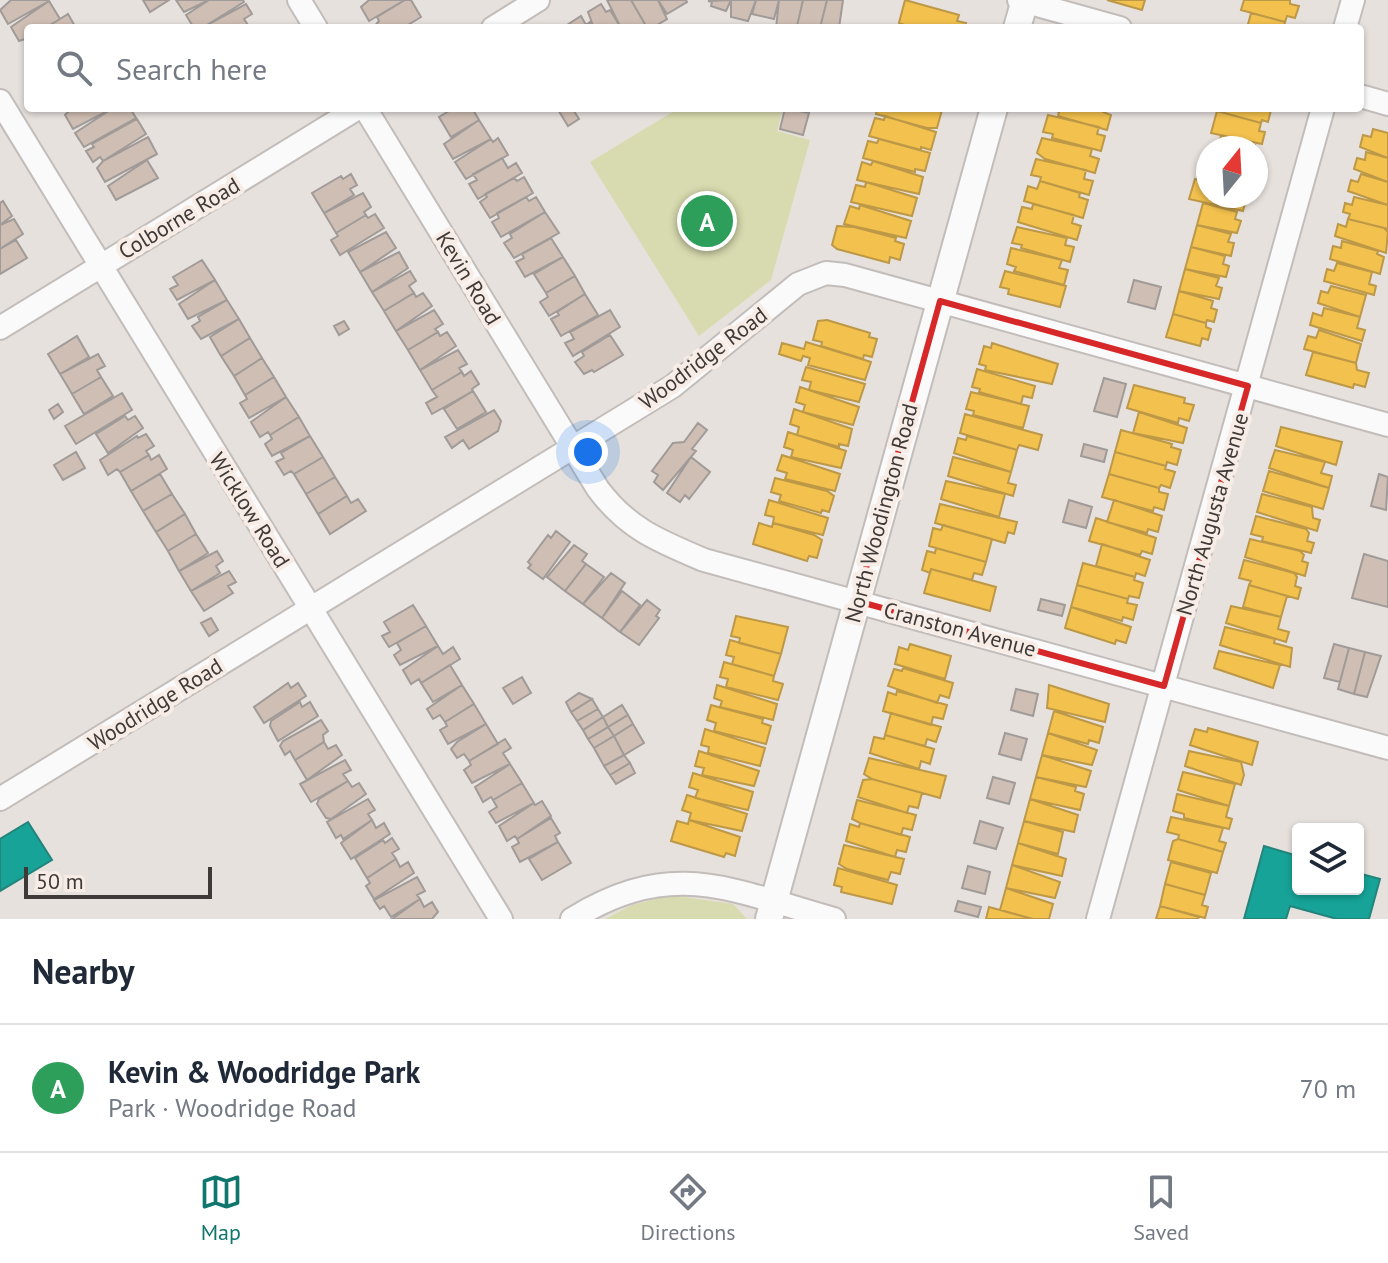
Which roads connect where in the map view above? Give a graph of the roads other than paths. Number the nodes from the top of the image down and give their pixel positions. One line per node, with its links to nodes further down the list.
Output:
1 (299, 0): 5 (street)
2 (538, 0): 6 (street)
3 (1023, 0): 7 (street); 8 (street)
4 (1353, 0): 9 (street)
5 (314, 24)
6 (499, 24)
7 (1018, 24)
8 (1106, 24)
9 (1346, 24)
10 (1364, 97): 12 (street)
11 (0, 101): 17 (street, Wicklow Road)
12 (1388, 104)
13 (351, 112): 17 (street, Colborne Road)
14 (367, 112): 22 (street, Kevin Road)
15 (993, 112): 18 (street, North Woodington Road)
16 (1322, 112): 20 (street, North Augusta Avenue)
17 (101, 266): 19 (street, Colborne Road); 24 (street, Wicklow Road)
18 (940, 301): 20 (street, Woodridge Road); 22 (street, Woodridge Road); 23 (street, North Woodington Road)
19 (0, 328)
20 (1248, 386): 21 (street, Woodridge Road); 25 (street, North Augusta Avenue)
21 (1388, 425)
22 (573, 448): 23 (street, Cranston Avenue); 24 (street, Woodridge Road)
23 (857, 601): 25 (street, Cranston Avenue); 28 (street, North Woodington Road)
24 (311, 608): 27 (street, Woodridge Road); 29 (street, Wicklow Road)
25 (1164, 686): 26 (street, Cranston Avenue); 32 (street, North Augusta Avenue)
26 (1388, 748)
27 (0, 799)
28 (771, 910): 30 (street); 31 (street)
29 (501, 919)
30 (572, 919)
31 (834, 919)
32 (1098, 919)

